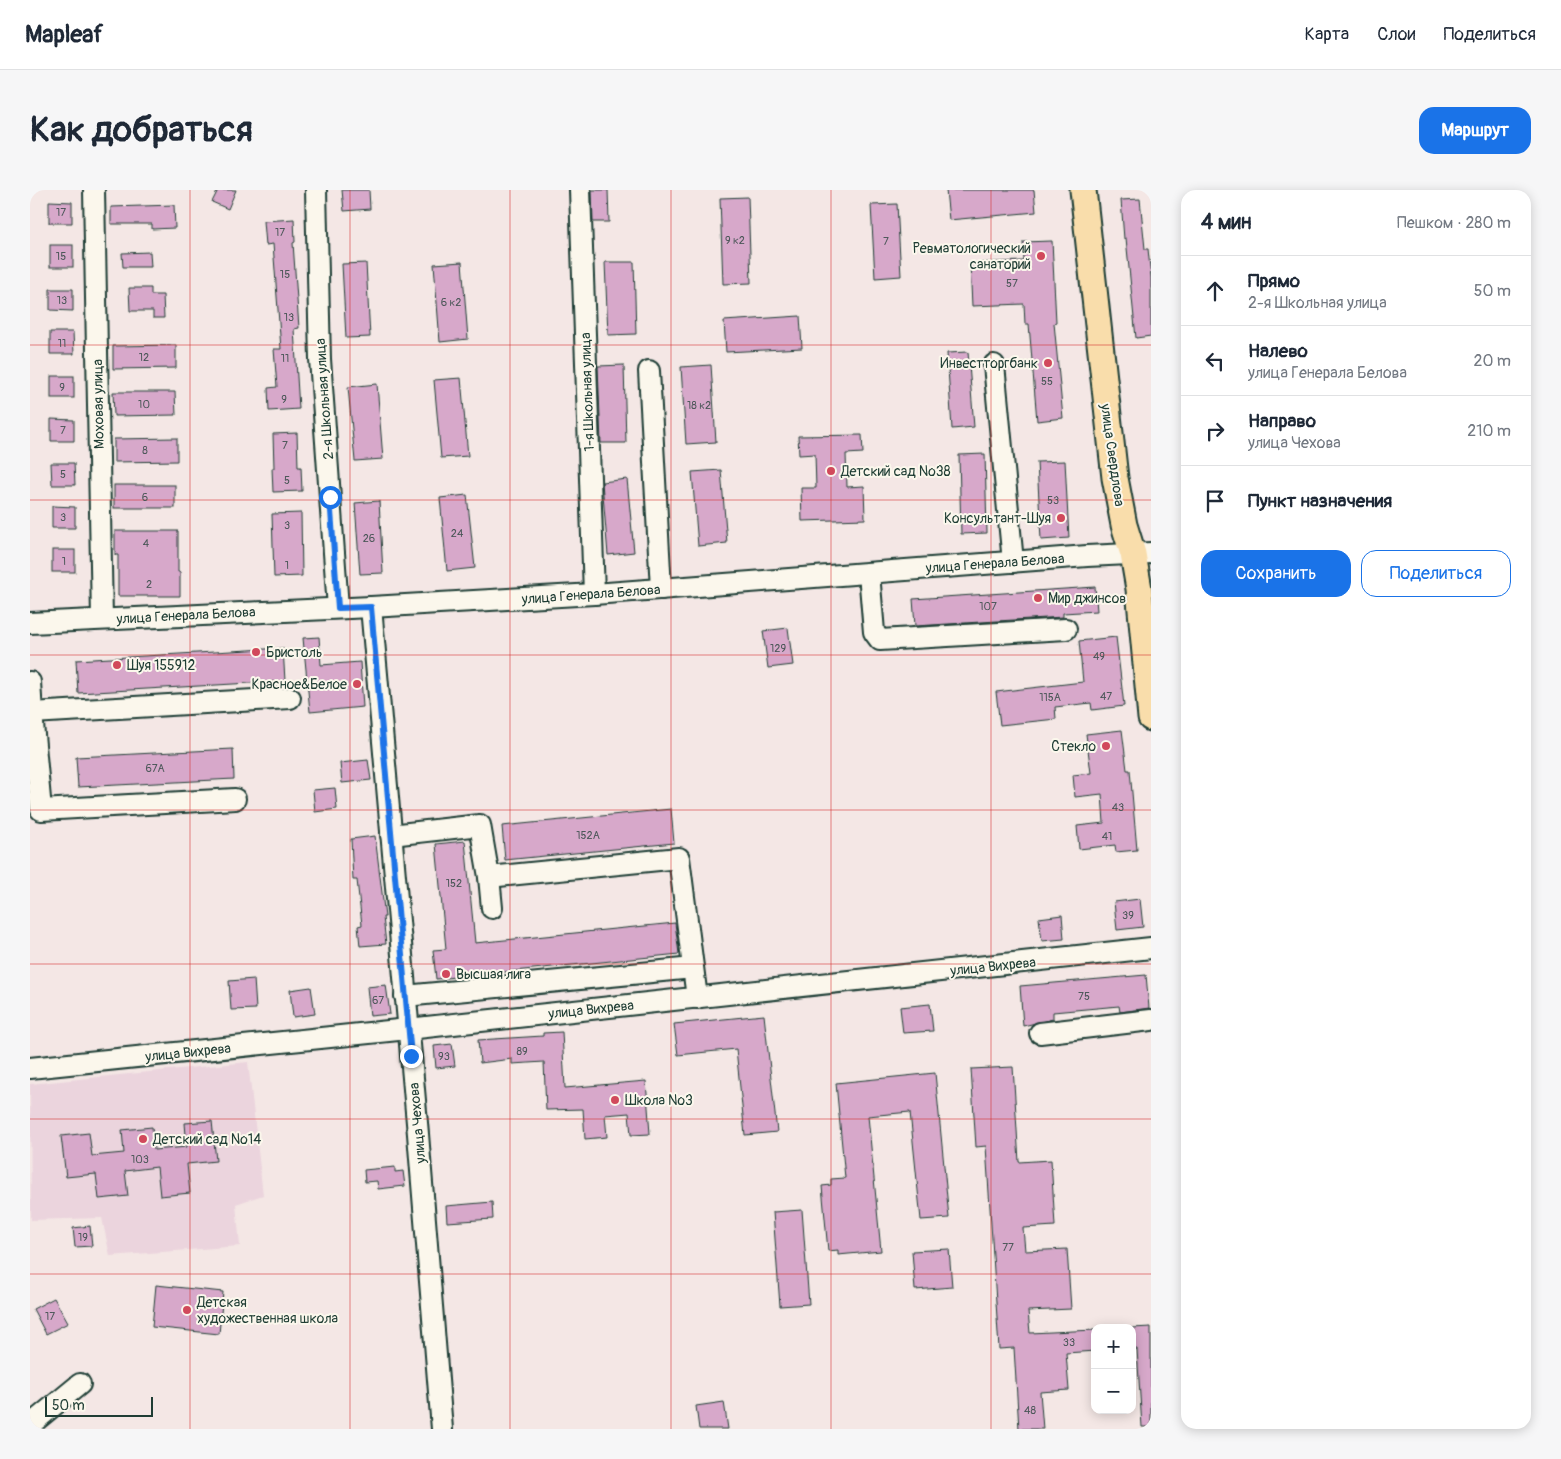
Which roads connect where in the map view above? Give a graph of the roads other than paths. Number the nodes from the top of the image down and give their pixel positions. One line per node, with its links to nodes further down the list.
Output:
1 (94, 190): 14 (street, Моховая улица)
2 (580, 190): 11 (street, 1-я Школьная улица)
3 (1083, 190): 7 (main road, улица Свердлова)
4 (312, 192): 13 (street, 2-я Школьная улица)
5 (994, 365): 8 (street)
6 (648, 371): 10 (street)
7 (1142, 554): 8 (street, улица Генерала Белова); 20 (main road, улица Свердлова)
8 (1013, 562): 9 (street, улица Генерала Белова)
9 (869, 573): 10 (street, улица Генерала Белова); 16 (street)
10 (662, 589): 11 (street, улица Генерала Белова)
11 (594, 594): 12 (street, улица Генерала Белова)
12 (371, 607): 13 (street, улица Генерала Белова); 22 (street, улица Чехова)
13 (338, 608): 14 (street, улица Генерала Белова)
14 (102, 619): 15 (street, улица Генерала Белова)
15 (30, 623)
16 (1066, 629)
17 (30, 682): 19 (street)
18 (290, 698): 19 (street)
19 (32, 713): 21 (street)
20 (1151, 718)
21 (235, 800)
22 (391, 836): 23 (street); 27 (street, улица Чехова)
23 (488, 877): 24 (street); 26 (street)
24 (492, 908)
25 (1151, 948): 28 (street, улица Вихрева)
26 (693, 968): 27 (street); 28 (street)
27 (405, 996): 30 (street, улица Чехова)
28 (697, 998): 30 (street, улица Вихрева)
29 (1151, 1020): 31 (street)
30 (408, 1029): 32 (street, улица Вихрева); 35 (street, улица Чехова)
31 (1040, 1033)
32 (30, 1068)
33 (80, 1384): 34 (street)
34 (30, 1426)
35 (442, 1429)

